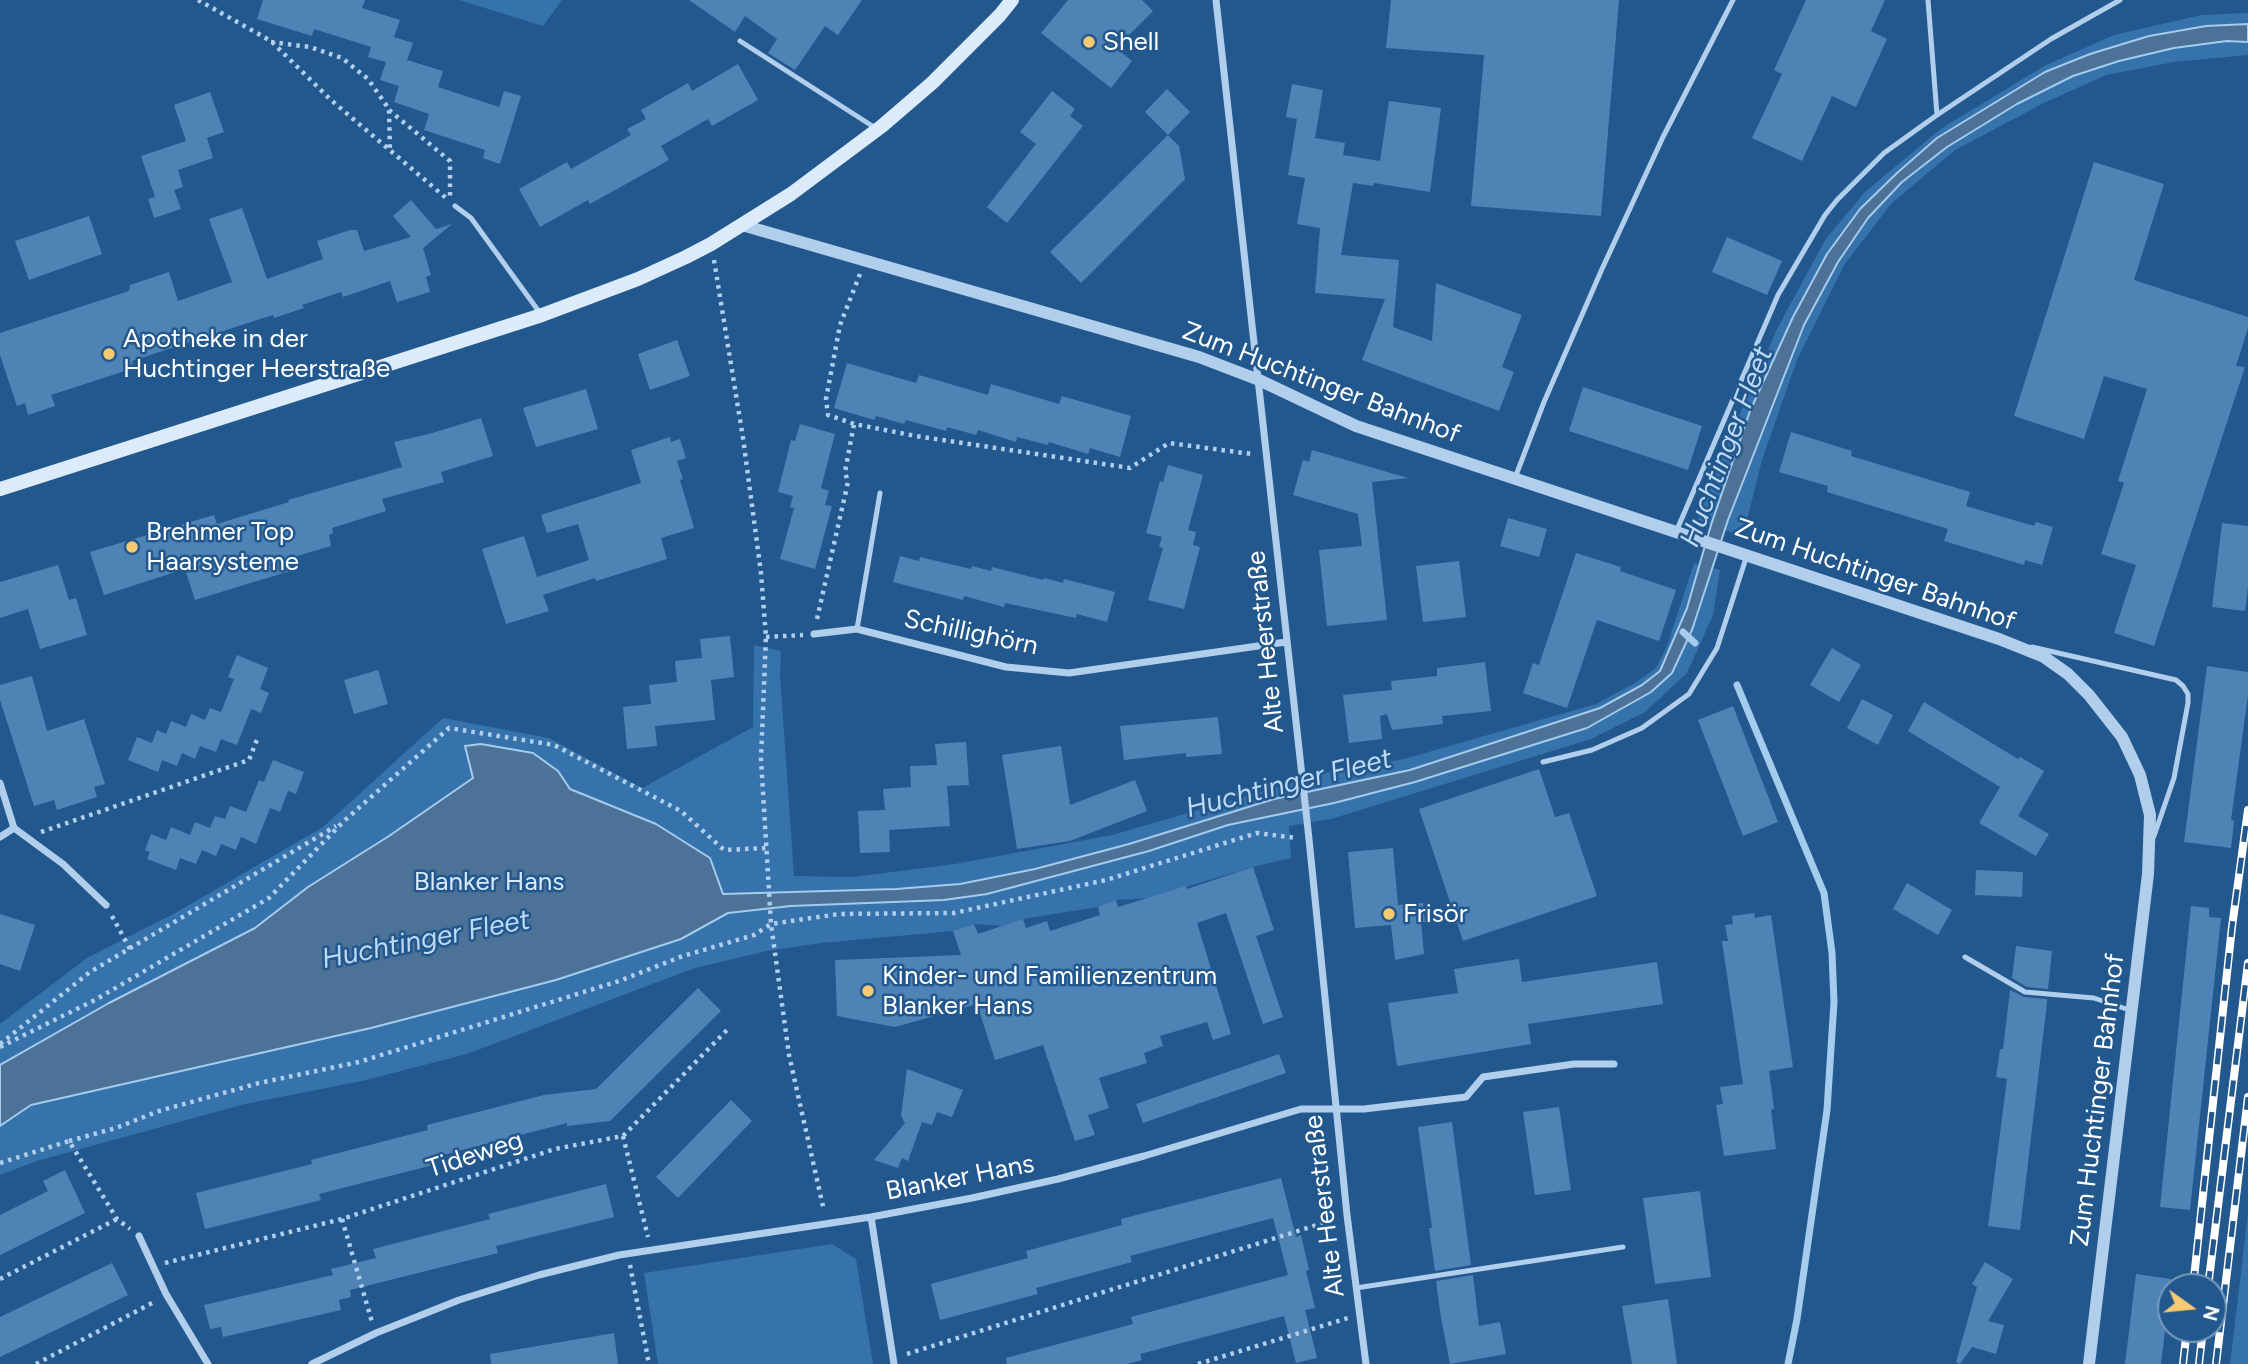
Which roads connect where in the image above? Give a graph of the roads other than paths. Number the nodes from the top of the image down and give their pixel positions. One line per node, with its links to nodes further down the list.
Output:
1 (1012, 0): 8 (main road)
2 (1216, 0): 12 (street, Alte Heerstraße)
3 (1733, 0): 13 (lane)
4 (1928, 0): 7 (lane)
5 (2120, 0): 7 (lane)
6 (740, 41): 8 (lane)
7 (1937, 115): 16 (lane)
8 (877, 129): 10 (main road)
9 (455, 206): 11 (lane)
10 (742, 225): 11 (main road); 12 (street, Zum Huchtinger Bahnhof)
11 (542, 316): 14 (main road)
12 (1259, 380): 13 (street, Zum Huchtinger Bahnhof); 21 (street, Alte Heerstraße)
13 (1515, 479): 16 (street, Zum Huchtinger Bahnhof)
14 (0, 489)
15 (880, 493): 18 (lane)
16 (1676, 532): 17 (street, Zum Huchtinger Bahnhof)
17 (1747, 555): 20 (street, Zum Huchtinger Bahnhof); 22 (lane)
18 (857, 629): 19 (street, Schillighörn); 21 (street, Schillighörn)
19 (814, 634)
20 (1999, 639): 26 (street, Zum Huchtinger Bahnhof); 26 (lane)
21 (1286, 642): 31 (street, Alte Heerstraße)
22 (1543, 762)
23 (0, 783): 24 (street)
24 (14, 828): 25 (street); 27 (street)
25 (0, 837)
26 (2150, 845): 29 (street, Zum Huchtinger Bahnhof)
27 (107, 905)
28 (1965, 957): 29 (lane)
29 (2132, 1012): 40 (street, Zum Huchtinger Bahnhof)
30 (1614, 1064): 31 (street, Blanker Hans)
31 (1335, 1108): 32 (street, Blanker Hans); 35 (street, Alte Heerstraße)
32 (871, 1217): 36 (street); 38 (street, Blanker Hans)
33 (139, 1236): 37 (street)
34 (1623, 1247): 35 (lane)
35 (1356, 1288): 39 (street, Alte Heerstraße)
36 (894, 1361)
37 (208, 1364)
38 (312, 1364)
39 (1366, 1364)
40 (2089, 1364)

